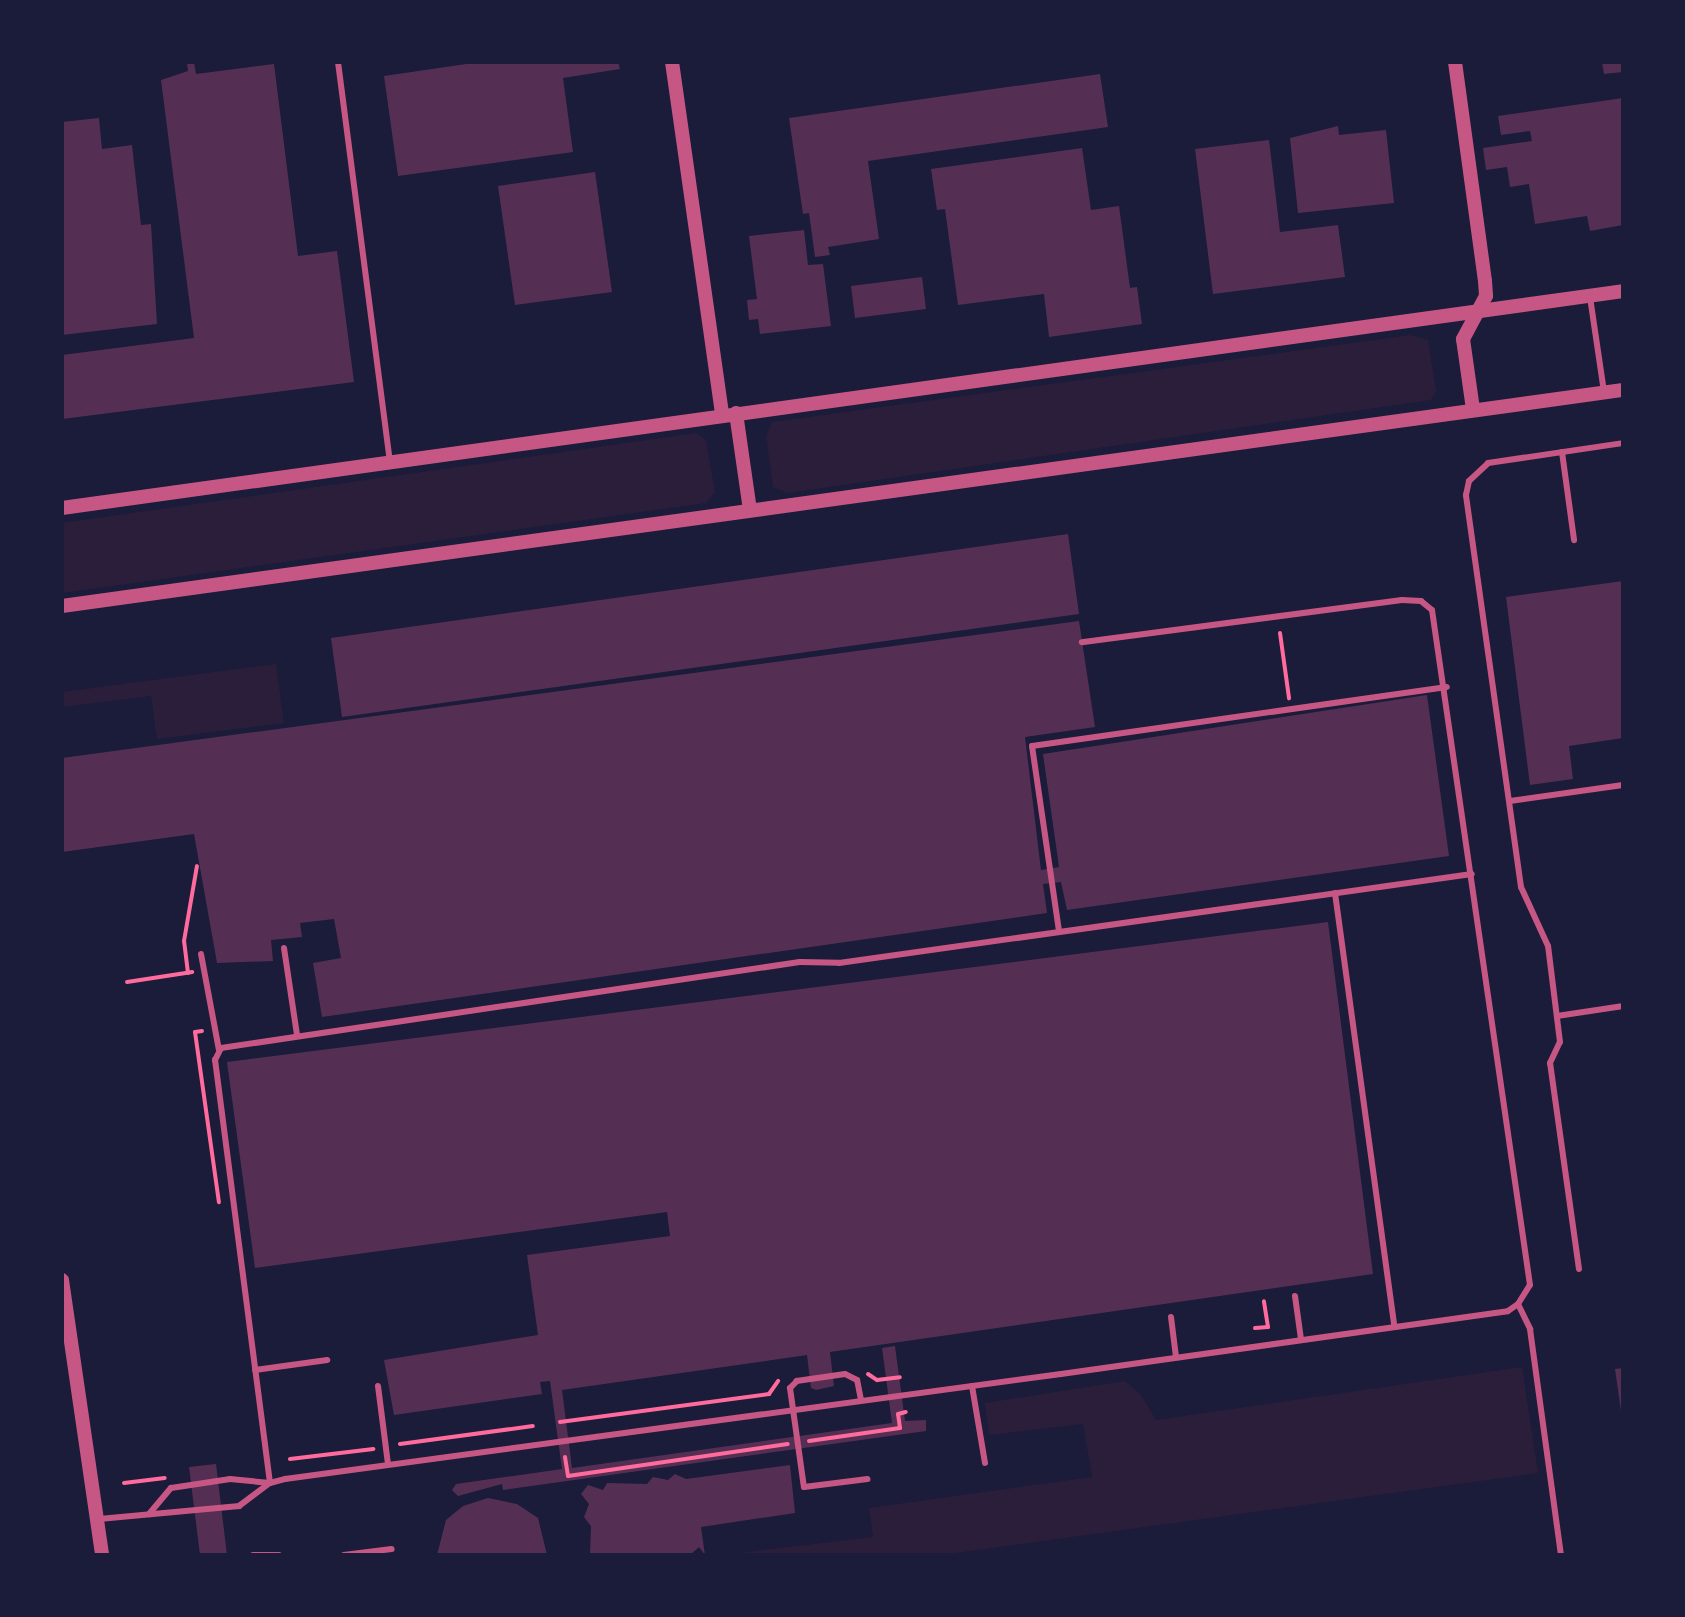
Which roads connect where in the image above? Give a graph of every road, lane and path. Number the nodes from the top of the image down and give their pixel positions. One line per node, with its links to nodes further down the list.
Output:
1 (338, 62): 13 (lane)
2 (672, 62): 10 (street)
3 (1455, 62): 6 (street)
4 (1623, 291): 5 (street)
5 (1590, 295): 6 (street); 8 (lane)
6 (1480, 310): 9 (street); 10 (street)
7 (1623, 390): 8 (street)
8 (1604, 392): 9 (street)
9 (1473, 409): 15 (street)
10 (729, 414): 13 (street); 15 (street)
11 (1623, 443): 12 (lane)
12 (1562, 452): 16 (lane); 23 (lane)
13 (390, 462): 14 (street)
14 (62, 508)
15 (750, 510): 17 (street)
16 (1574, 540)
17 (62, 606)
18 (1280, 633): 21 (path)
19 (1082, 642): 20 (lane)
20 (1447, 687): 21 (lane); 25 (lane)
21 (1290, 709): 27 (lane)
22 (1623, 785): 23 (lane)
23 (1510, 801): 35 (lane)
24 (197, 866): 30 (path)
25 (1472, 874): 26 (lane); 43 (lane)
26 (1335, 893): 27 (lane); 45 (lane)
27 (1059, 931): 36 (lane)
28 (284, 948): 36 (lane)
29 (201, 954): 37 (lane)
30 (188, 973): 31 (path); 32 (path)
31 (127, 982)
32 (197, 986)
33 (1623, 1006): 35 (lane)
34 (201, 1016): 38 (path)
35 (1557, 1016): 39 (lane)
36 (297, 1035): 37 (lane)
37 (219, 1050): 51 (lane)
38 (221, 1216)
39 (1579, 1269)
40 (62, 1280): 48 (street)
41 (1295, 1296): 47 (lane)
42 (1264, 1301): 46 (path)
43 (1518, 1304): 45 (lane); 80 (lane)
44 (1171, 1317): 49 (lane)
45 (1394, 1326): 47 (lane)
46 (1255, 1328)
47 (1301, 1339): 49 (lane)
48 (66, 1342): 74 (street)
49 (1176, 1357): 56 (lane)
50 (327, 1360): 51 (lane)
51 (255, 1370): 72 (lane)
52 (865, 1372): 54 (path)
53 (783, 1375): 60 (path)
54 (900, 1377)
55 (378, 1386): 68 (lane)
56 (972, 1386): 57 (lane); 67 (lane)
57 (861, 1400): 58 (lane); 58 (lane)
58 (793, 1409): 62 (lane); 68 (lane)
59 (906, 1412): 62 (path)
60 (560, 1422)
61 (533, 1426): 63 (path)
62 (798, 1442): 65 (path); 70 (lane)
63 (400, 1444)
64 (376, 1448): 66 (path)
65 (565, 1457)
66 (289, 1460)
67 (985, 1463)
68 (388, 1464): 72 (lane)
69 (177, 1476): 71 (path)
70 (868, 1479)
71 (124, 1483)
72 (270, 1483): 73 (lane); 73 (lane)
73 (149, 1514): 74 (lane)
74 (97, 1520): 76 (street)
75 (392, 1549): 79 (lane)
76 (102, 1555)
77 (253, 1555): 78 (lane)
78 (279, 1555)
79 (344, 1555)
80 (1561, 1555)

